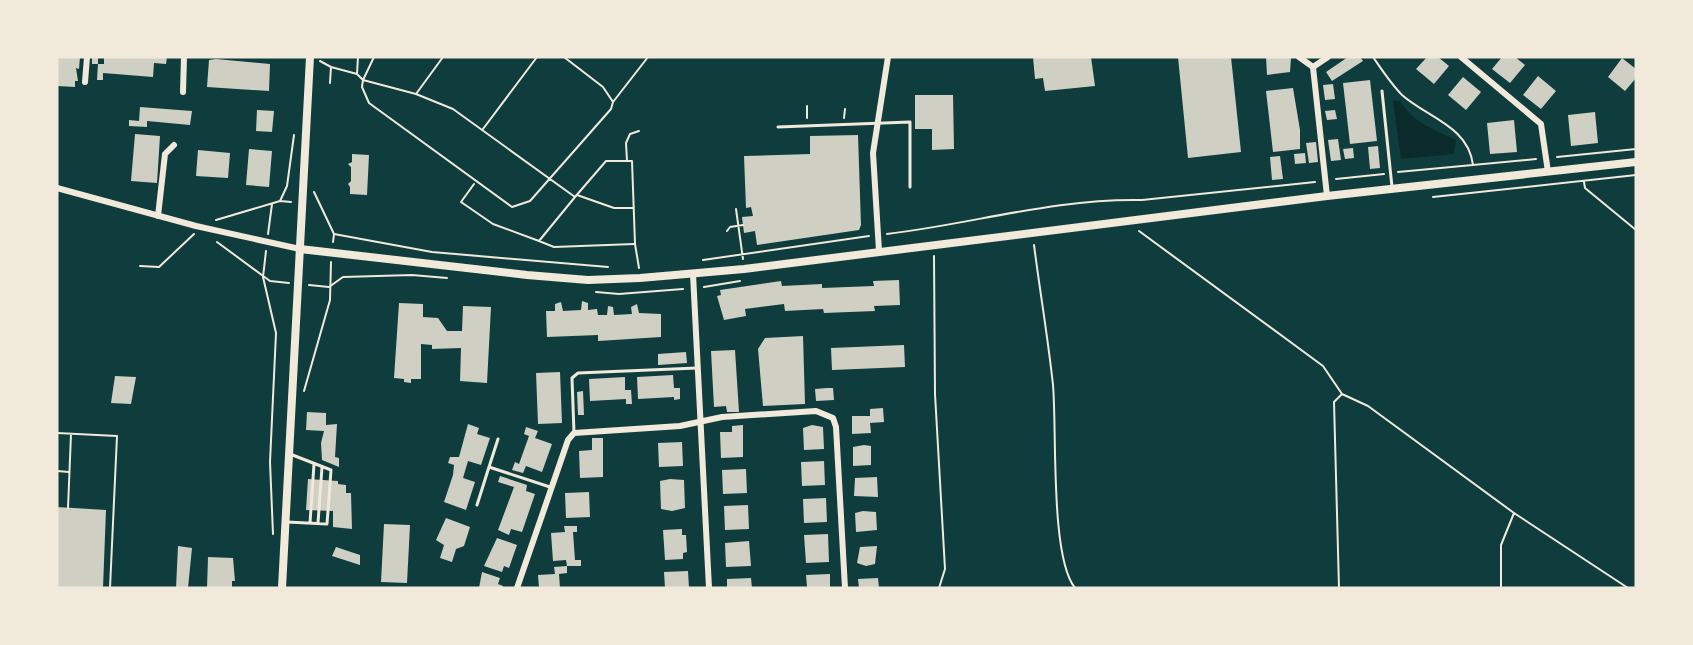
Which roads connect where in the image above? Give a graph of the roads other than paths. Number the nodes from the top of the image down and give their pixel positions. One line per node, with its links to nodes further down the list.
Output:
1 (87, 57): 9 (street)
2 (184, 57): 11 (street)
3 (311, 57): 22 (main road)
4 (888, 57): 12 (street)
5 (1299, 57): 8 (street)
6 (1328, 57): 8 (street)
7 (1461, 57): 16 (street)
8 (1313, 67): 20 (street)
9 (86, 82)
10 (1382, 91): 19 (lane)
11 (183, 92)
12 (876, 123): 13 (lane); 17 (lane); 23 (street)
13 (778, 127)
14 (174, 145): 21 (street)
15 (1636, 162): 16 (main road)
16 (1548, 172): 19 (main road)
17 (910, 187)
18 (57, 188): 21 (street)
19 (1393, 189): 20 (main road)
20 (1327, 196): 23 (main road)
21 (158, 216): 22 (street)
22 (300, 249): 24 (main road); 29 (main road)
23 (879, 251): 24 (main road)
24 (693, 274): 25 (street)
25 (699, 368): 26 (street); 27 (lane)
26 (702, 421): 27 (street); 40 (street); 41 (street)
27 (574, 434): 33 (street)
28 (498, 439): 32 (lane)
29 (289, 453): 30 (lane); 35 (main road)
30 (314, 464): 31 (lane); 36 (lane)
31 (322, 467): 37 (lane); 37 (lane)
32 (489, 467): 33 (lane); 34 (lane)
33 (552, 487): 39 (street)
34 (477, 505)
35 (286, 521): 36 (lane); 38 (main road)
36 (310, 523): 37 (lane)
37 (318, 523)
38 (282, 588)
39 (518, 588)
40 (709, 588)
41 (845, 588)

